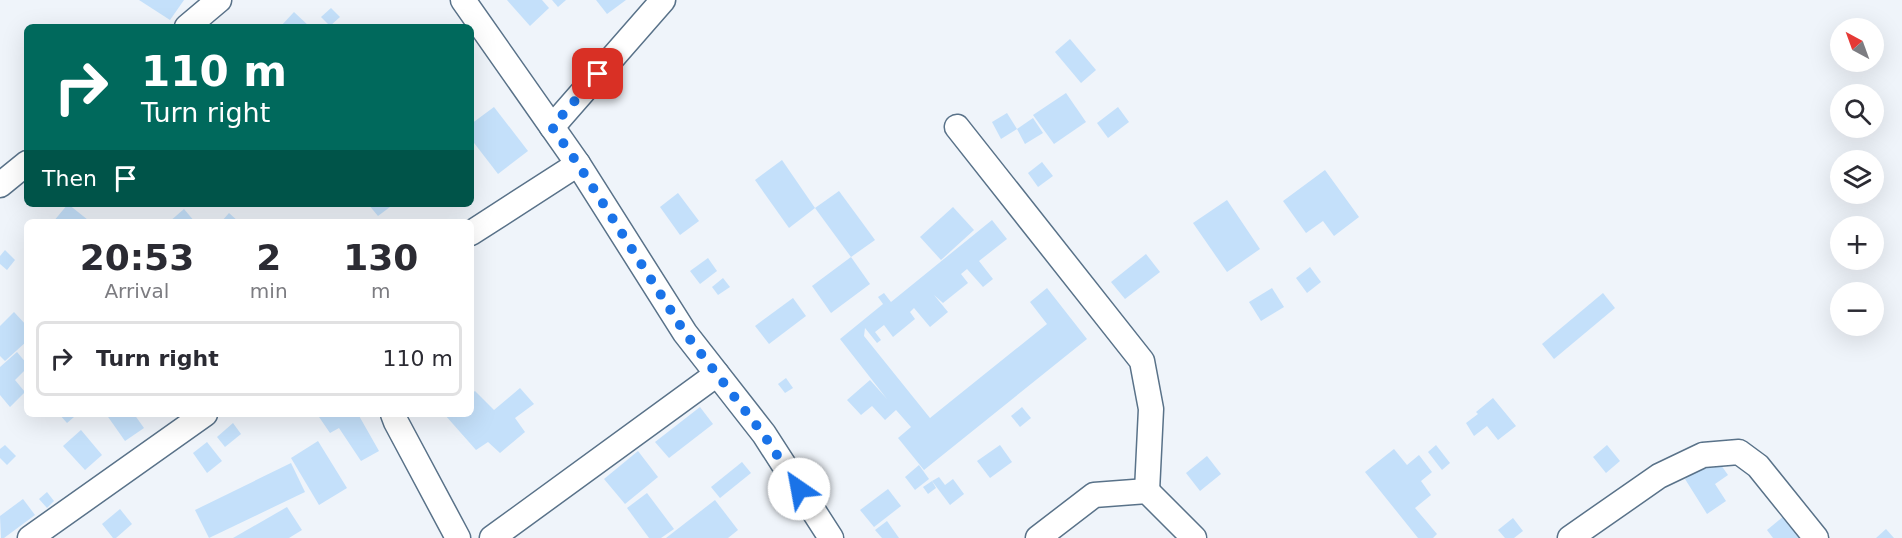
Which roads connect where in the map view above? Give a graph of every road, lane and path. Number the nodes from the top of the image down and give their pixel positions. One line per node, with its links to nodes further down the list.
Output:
1 (219, 0): 4 (street)
2 (463, 0): 5 (street)
3 (663, 0): 5 (street)
4 (191, 24)
5 (552, 127): 7 (street)
6 (957, 127): 14 (street)
7 (578, 164): 10 (street); 11 (street)
8 (24, 165): 9 (street)
9 (0, 185)
10 (474, 231)
11 (717, 374): 17 (street); 18 (street)
12 (201, 417): 15 (street)
13 (394, 417): 16 (street)
14 (1148, 491): 19 (street); 20 (street)
15 (30, 538)
16 (458, 538)
17 (492, 538)
18 (831, 538)
19 (1038, 538)
20 (1194, 538)
21 (1570, 538): 22 (street)
22 (1816, 538)

